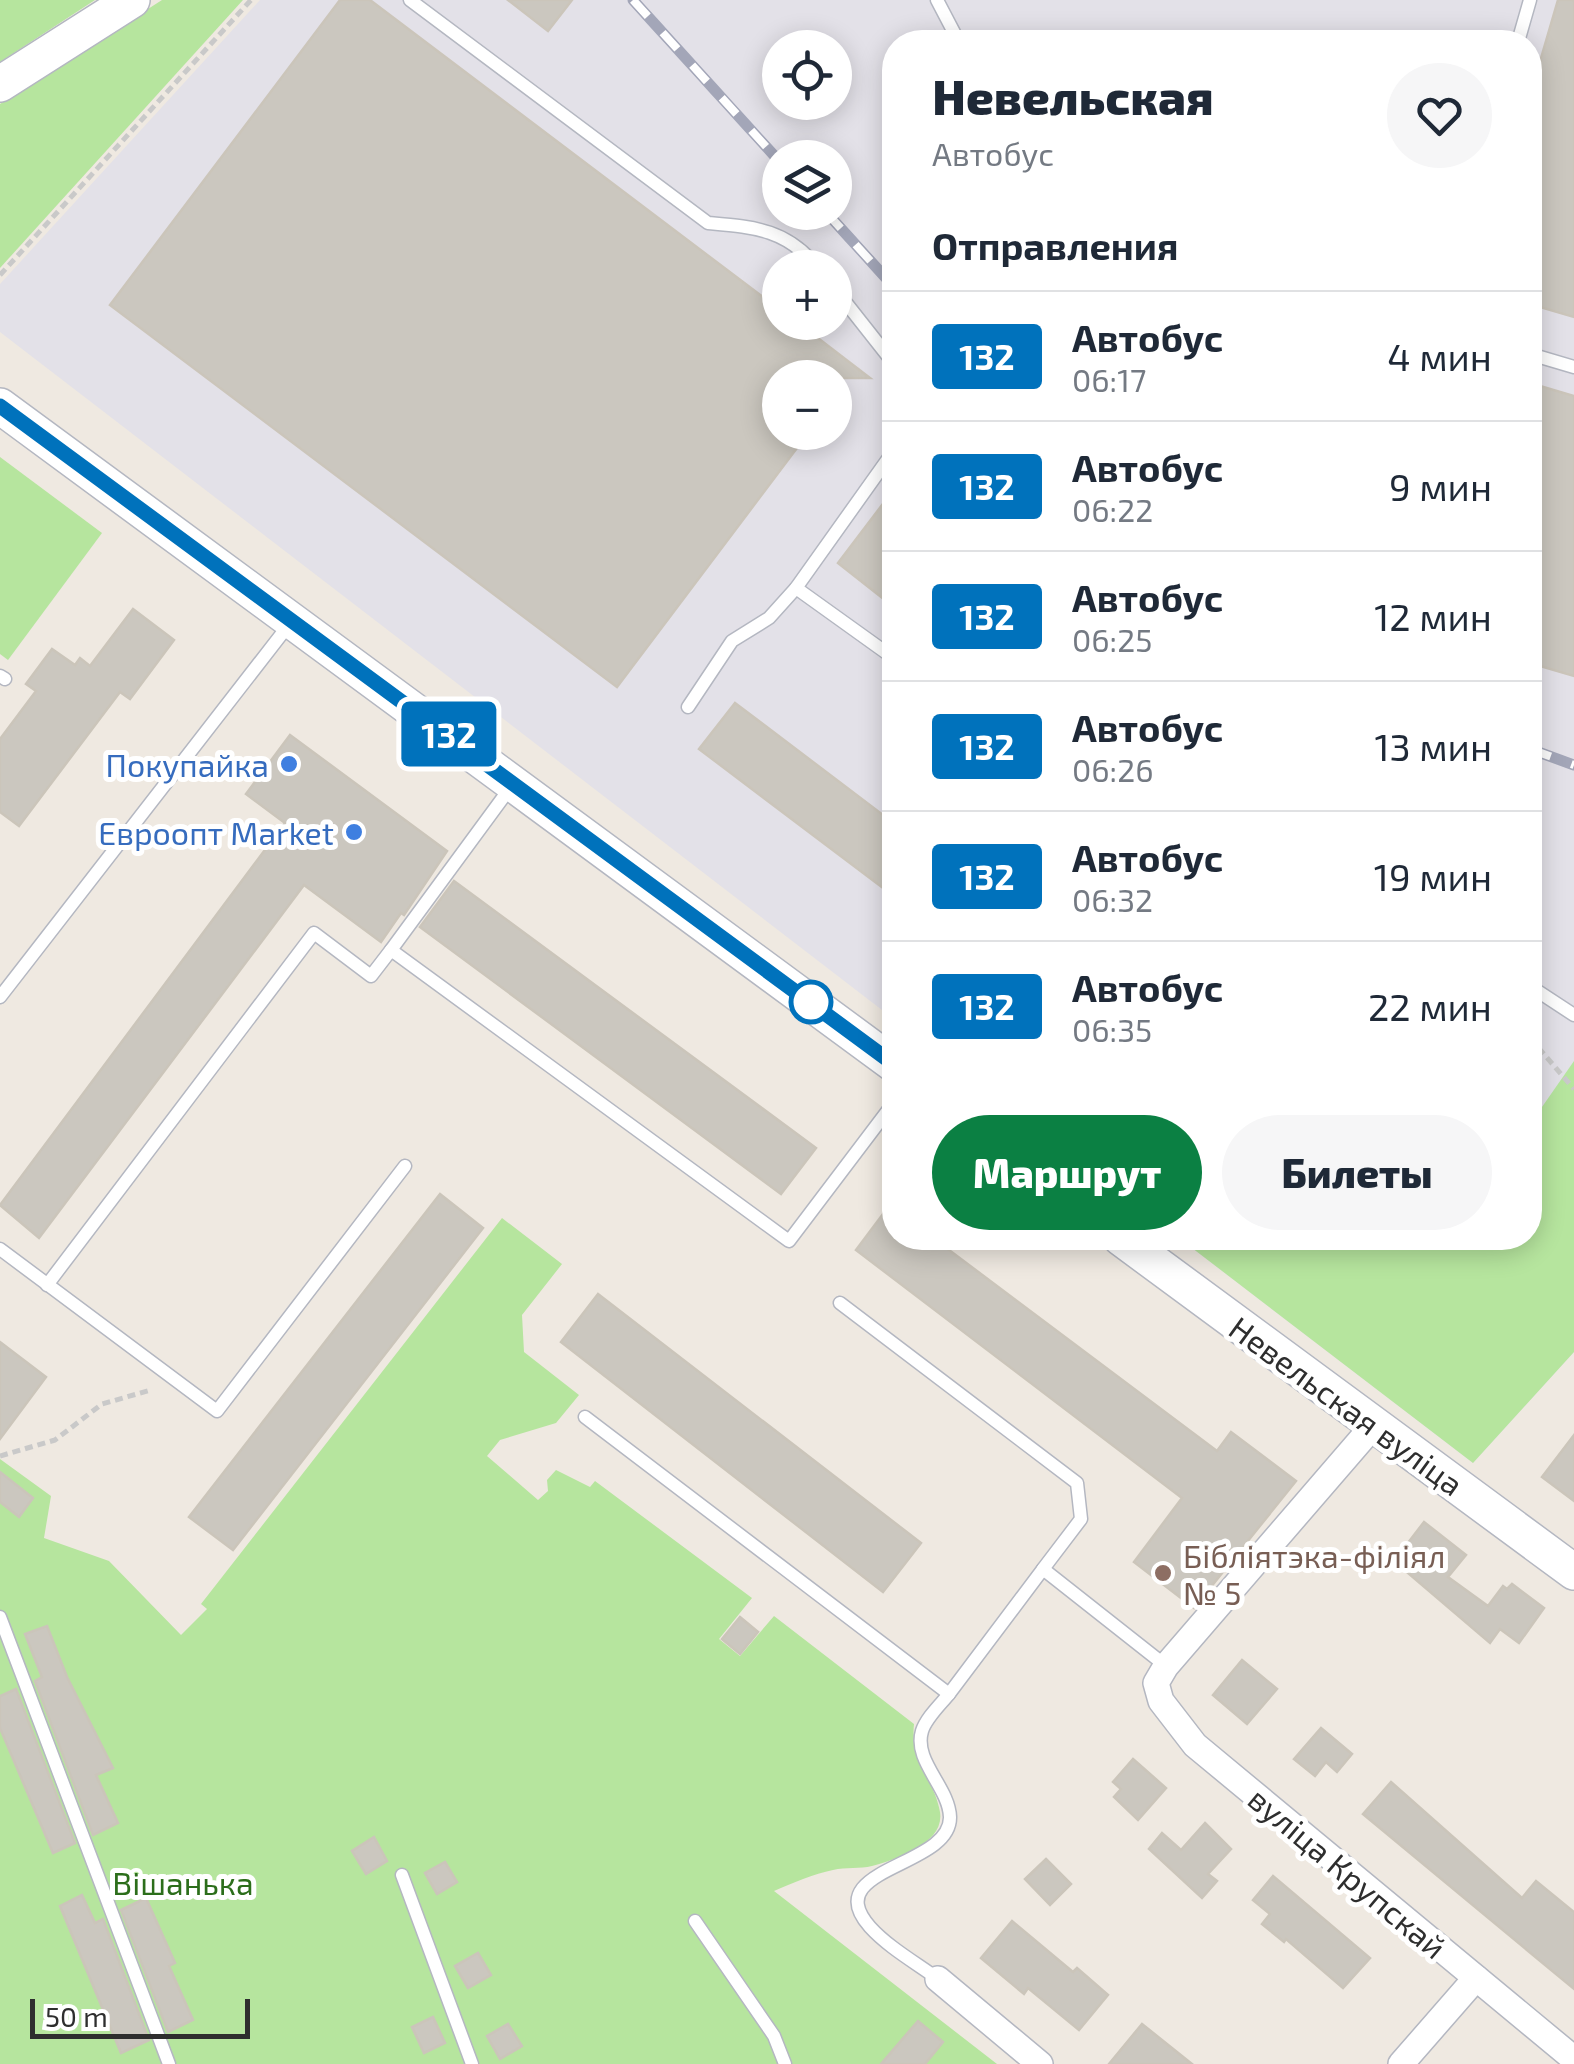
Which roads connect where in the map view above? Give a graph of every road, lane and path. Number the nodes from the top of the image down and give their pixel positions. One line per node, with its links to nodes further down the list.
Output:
1 (132, 0): 8 (street)
2 (251, 0): 10 (path)
3 (410, 0): 9 (lane)
4 (937, 0): 6 (lane)
5 (1530, 0): 7 (lane)
6 (953, 30)
7 (1521, 30)
8 (0, 84)
9 (804, 250)
10 (0, 276)
11 (852, 311): 12 (lane)
12 (882, 349)
13 (1542, 358): 14 (lane)
14 (1574, 367)
15 (0, 406): 18 (street)
16 (882, 467): 17 (lane)
17 (796, 588): 19 (lane); 20 (lane)
18 (292, 620): 21 (street); 24 (lane)
19 (882, 650)
20 (688, 707)
21 (515, 782): 22 (lane); 27 (street)
22 (391, 950): 29 (lane); 33 (lane)
23 (1542, 994): 25 (lane)
24 (0, 997)
25 (1574, 1015)
26 (1542, 1052): 28 (path)
27 (882, 1055)
28 (1574, 1089)
29 (882, 1118)
30 (405, 1166): 35 (lane)
31 (0, 1249): 33 (lane)
32 (1137, 1250): 37 (street, Невельская вуліца)
33 (47, 1285): 35 (lane)
34 (840, 1303): 39 (lane)
35 (184, 1386): 38 (path)
36 (585, 1417): 43 (lane)
37 (1373, 1426): 40 (street, Невельская вуліца); 42 (street)
38 (0, 1456)
39 (1043, 1569): 42 (lane); 43 (lane)
40 (1574, 1572)
41 (0, 1616): 49 (lane)
42 (1166, 1666): 47 (street, вуліца Крупскай)
43 (948, 1694): 46 (lane)
44 (402, 1874): 50 (lane)
45 (694, 1921): 51 (lane)
46 (938, 1978): 52 (street)
47 (1476, 1978): 48 (street, вуліца Крупскай); 53 (street)
48 (1574, 2059)
49 (169, 2064)
50 (472, 2064)
51 (784, 2064)
52 (1040, 2064)
53 (1402, 2064)

